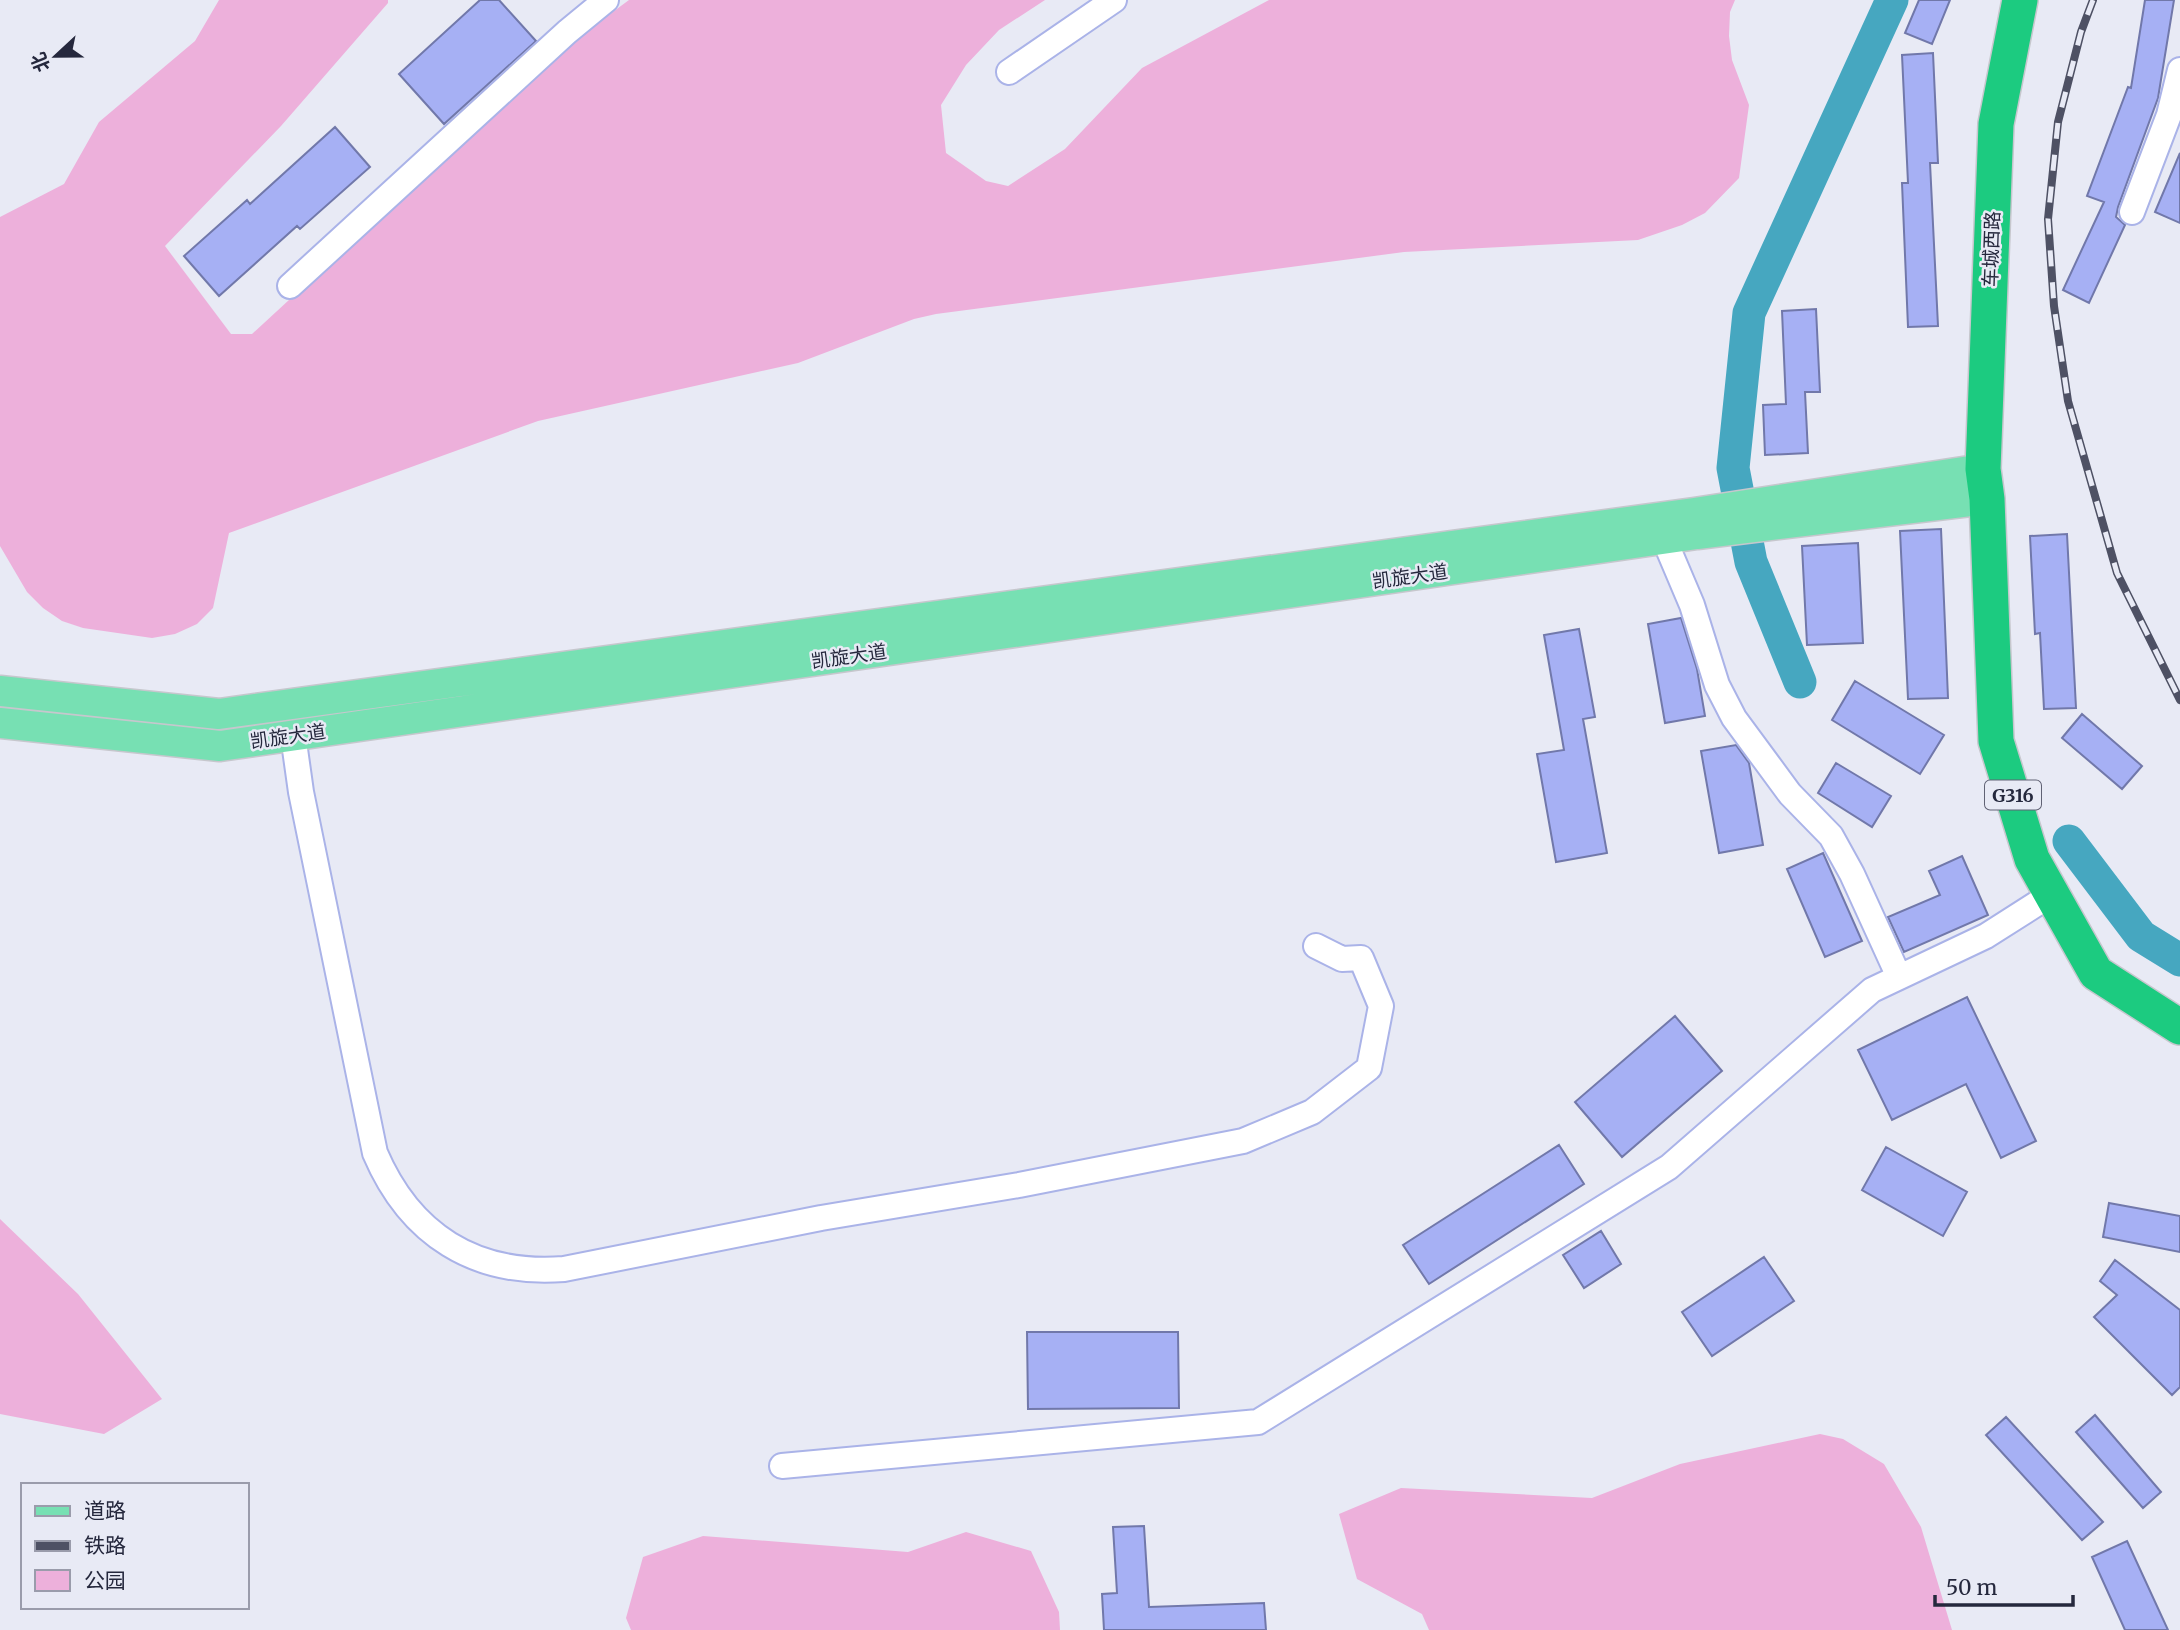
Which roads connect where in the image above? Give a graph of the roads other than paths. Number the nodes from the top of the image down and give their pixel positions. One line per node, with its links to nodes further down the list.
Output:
1 (606, 0): 7 (street)
2 (1114, 0): 5 (street)
3 (2020, 0): 8 (highway, 车城西路 / G316)
4 (2180, 70): 6 (street)
5 (1009, 72)
6 (2132, 212)
7 (290, 286)
8 (1985, 484): 9 (main road); 14 (highway, G316)
9 (1695, 524): 10 (main road, 凯旋大道); 11 (main road, 凯旋大道)
10 (1664, 539): 13 (main road, 凯旋大道); 16 (street)
11 (0, 691)
12 (0, 723): 13 (main road, 凯旋大道)
13 (293, 735): 15 (street)
14 (2052, 894): 16 (street); 17 (highway, G316)
15 (1316, 946)
16 (1899, 977): 18 (street)
17 (2180, 1027)
18 (782, 1466)

